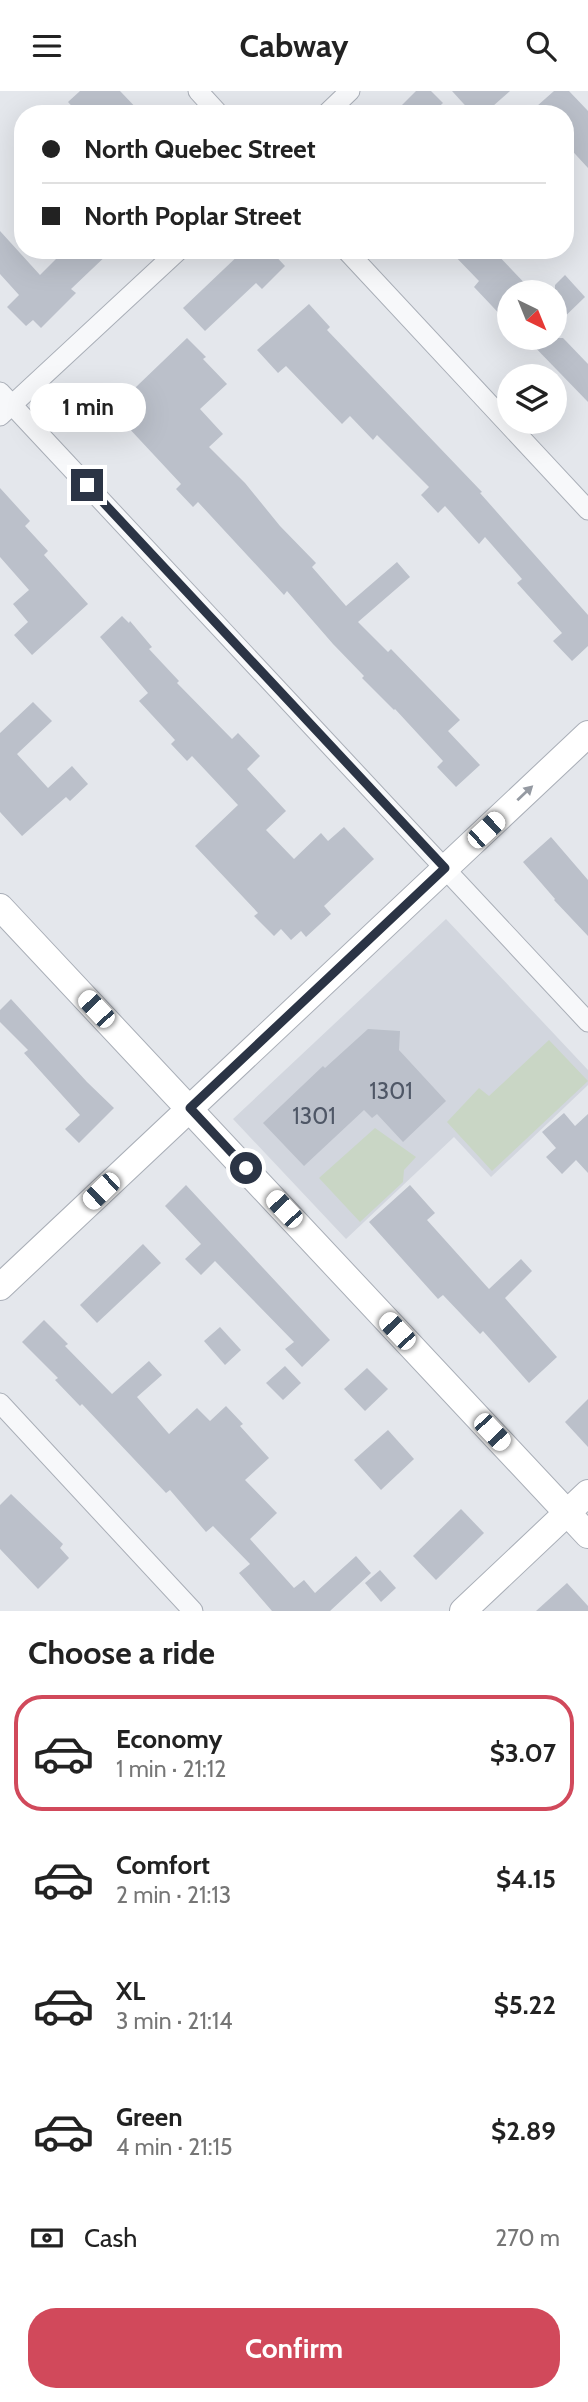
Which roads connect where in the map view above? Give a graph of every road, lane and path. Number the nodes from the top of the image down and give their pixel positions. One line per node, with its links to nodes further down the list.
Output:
1 (198, 91): 3 (street)
2 (351, 91): 4 (street)
3 (211, 105)
4 (336, 105)
5 (169, 259): 7 (street)
6 (354, 259): 8 (street)
7 (4, 404): 10 (street)
8 (588, 510)
9 (588, 734): 10 (main road, one-way to 9)
10 (445, 868): 12 (street); 13 (main road)
11 (0, 907): 13 (main road)
12 (588, 1022)
13 (190, 1108): 14 (main road); 17 (main road)
14 (0, 1287)
15 (0, 1403): 19 (street)
16 (588, 1493): 17 (main road)
17 (567, 1513): 18 (main road); 20 (main road)
18 (588, 1535)
19 (193, 1611)
20 (463, 1611)

